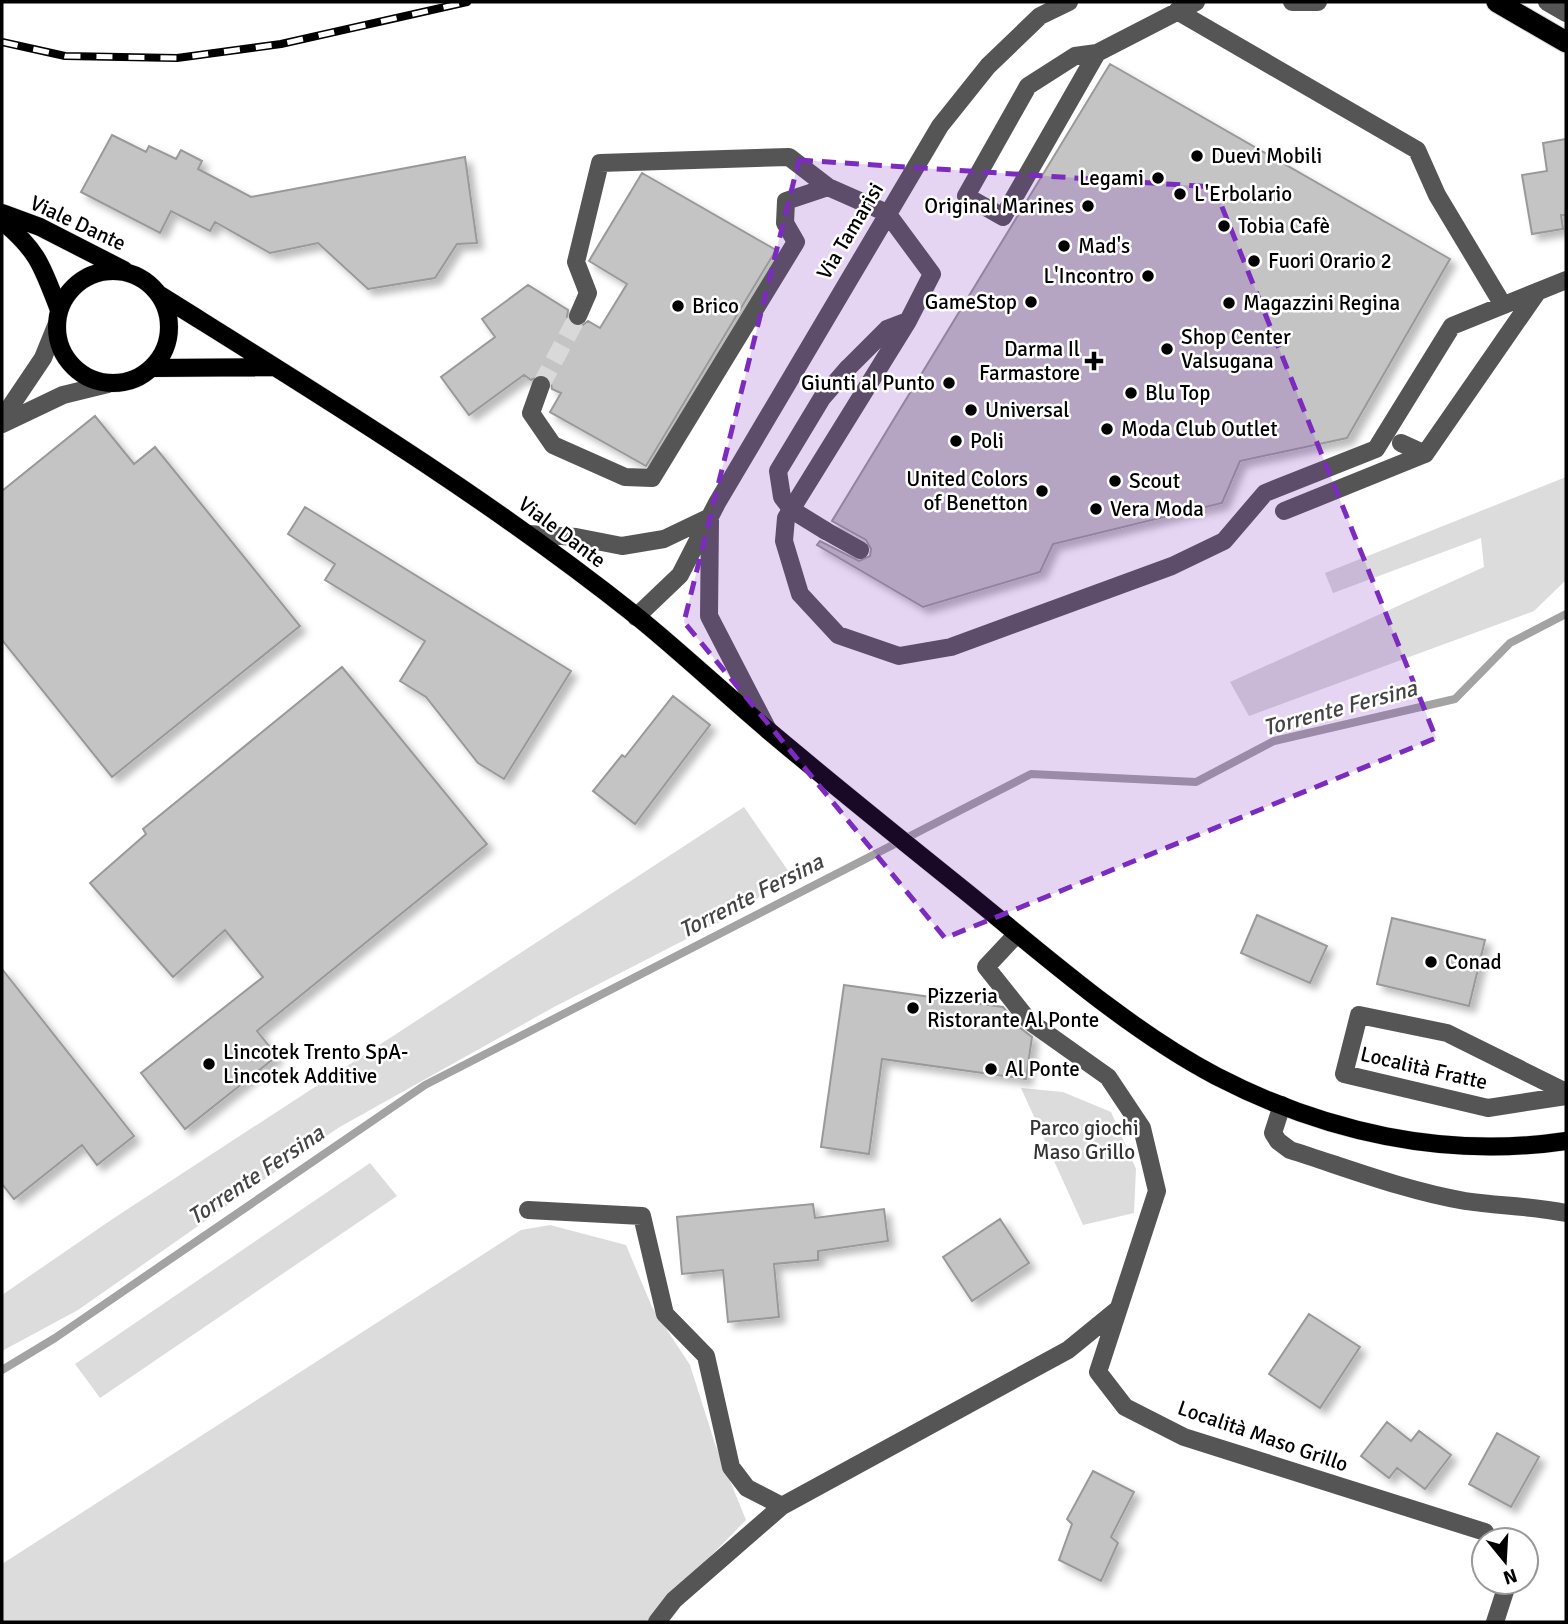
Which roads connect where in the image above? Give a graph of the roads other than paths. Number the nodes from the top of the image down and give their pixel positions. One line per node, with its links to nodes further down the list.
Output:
1 (1069, 2): 13 (street, Via Tamarisi)
2 (1196, 2): 7 (street)
3 (1292, 2): 4 (street)
4 (1318, 2)
5 (1497, 2): 9 (highway)
6 (1548, 2): 8 (street)
7 (1177, 10): 10 (street); 19 (street)
8 (1566, 13)
9 (1566, 41)
10 (1097, 53): 10 (street)
11 (828, 187): 13 (street); 20 (street); 26 (street)
12 (2, 213): 15 (main road, Viale Dante)
13 (887, 213): 22 (street); 31 (street, Via Tamarisi)
14 (2, 221): 21 (main road, Viale Dante)
15 (133, 275): 18 (main road); 21 (main road)
16 (1566, 280): 17 (street)
17 (1538, 291): 19 (street); 29 (street)
18 (160, 295): 23 (main road, Viale Dante); 24 (main road)
19 (1503, 305): 22 (street)
20 (578, 316)
21 (58, 318): 25 (main road); 27 (street)
22 (908, 321): 33 (street, bridge)
23 (273, 367): 24 (main road); 32 (main road, Viale Dante)
24 (152, 368): 25 (main road)
25 (108, 384): 27 (street)
26 (541, 385)
27 (2, 422)
28 (1401, 443): 29 (street)
29 (1426, 454): 30 (street)
30 (1284, 511)
31 (710, 517): 32 (street); 34 (street, Via Tamarisi); 35 (street, Via Tamarisi)
32 (529, 534): 34 (main road, Viale Dante)
33 (860, 550)
34 (636, 617): 35 (main road, Viale Dante)
35 (769, 731): 36 (main road, Viale Dante)
36 (1017, 934): 38 (main road); 42 (street, Località Maso Grillo)
37 (1566, 1094): 37 (street, Località Fratte)
38 (1282, 1105): 39 (main road); 41 (street)
39 (1566, 1141)
40 (528, 1210): 43 (street)
41 (1566, 1213)
42 (1117, 1310): 43 (street); 44 (street, Località Maso Grillo)
43 (782, 1506): 46 (street)
44 (1470, 1527)
45 (1503, 1596): 47 (street)
46 (657, 1622)
47 (1495, 1622)

